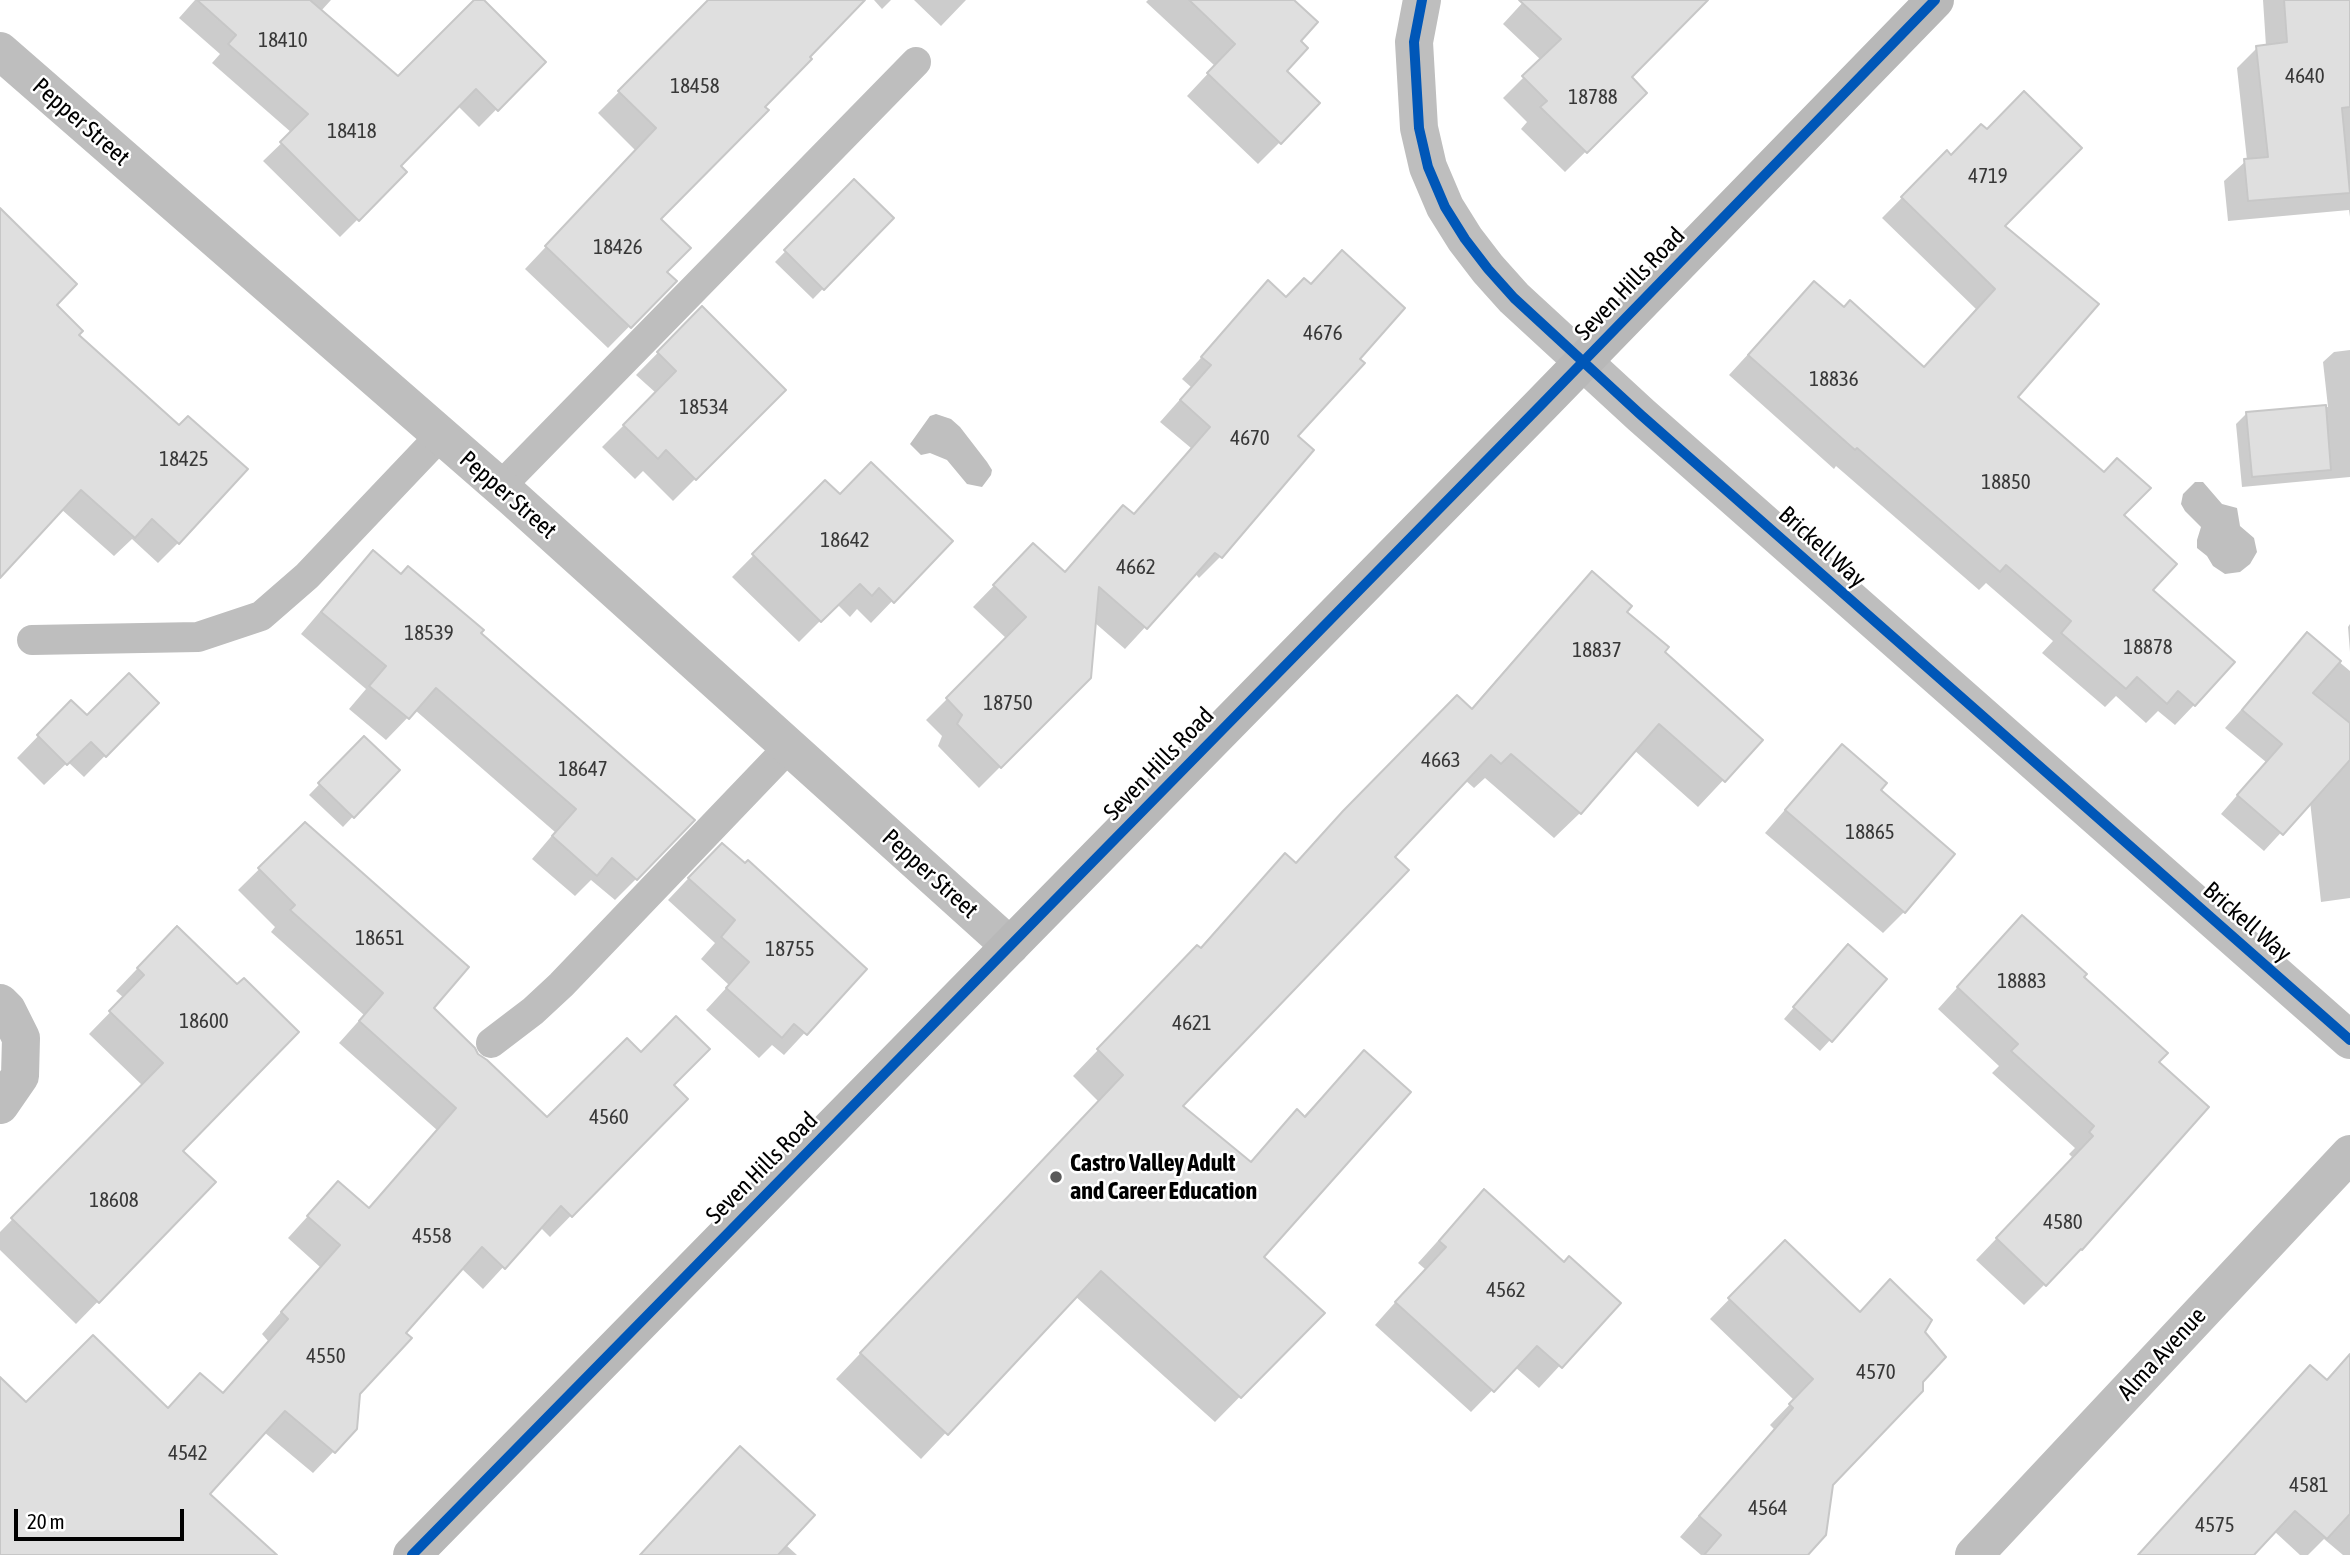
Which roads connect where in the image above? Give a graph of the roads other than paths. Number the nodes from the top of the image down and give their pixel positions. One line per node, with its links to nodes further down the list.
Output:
1 (1422, 0): 5 (street, Brickell Way)
2 (1935, 0): 5 (street, Seven Hills Road)
3 (2, 56): 6 (street, Pepper Street)
4 (916, 62): 7 (lane)
5 (1582, 362): 10 (street, Seven Hills Road); 12 (street, Brickell Way)
6 (441, 435): 7 (street, Pepper Street); 8 (lane)
7 (500, 487): 9 (street, Pepper Street)
8 (32, 640)
9 (789, 747): 10 (street, Pepper Street); 13 (lane)
10 (1010, 946): 16 (street, Seven Hills Road)
11 (0, 1003): 14 (street)
12 (2350, 1040)
13 (491, 1043)
14 (0, 1105)
15 (2350, 1154): 17 (street, Alma Avenue)
16 (412, 1555)
17 (1974, 1555)

